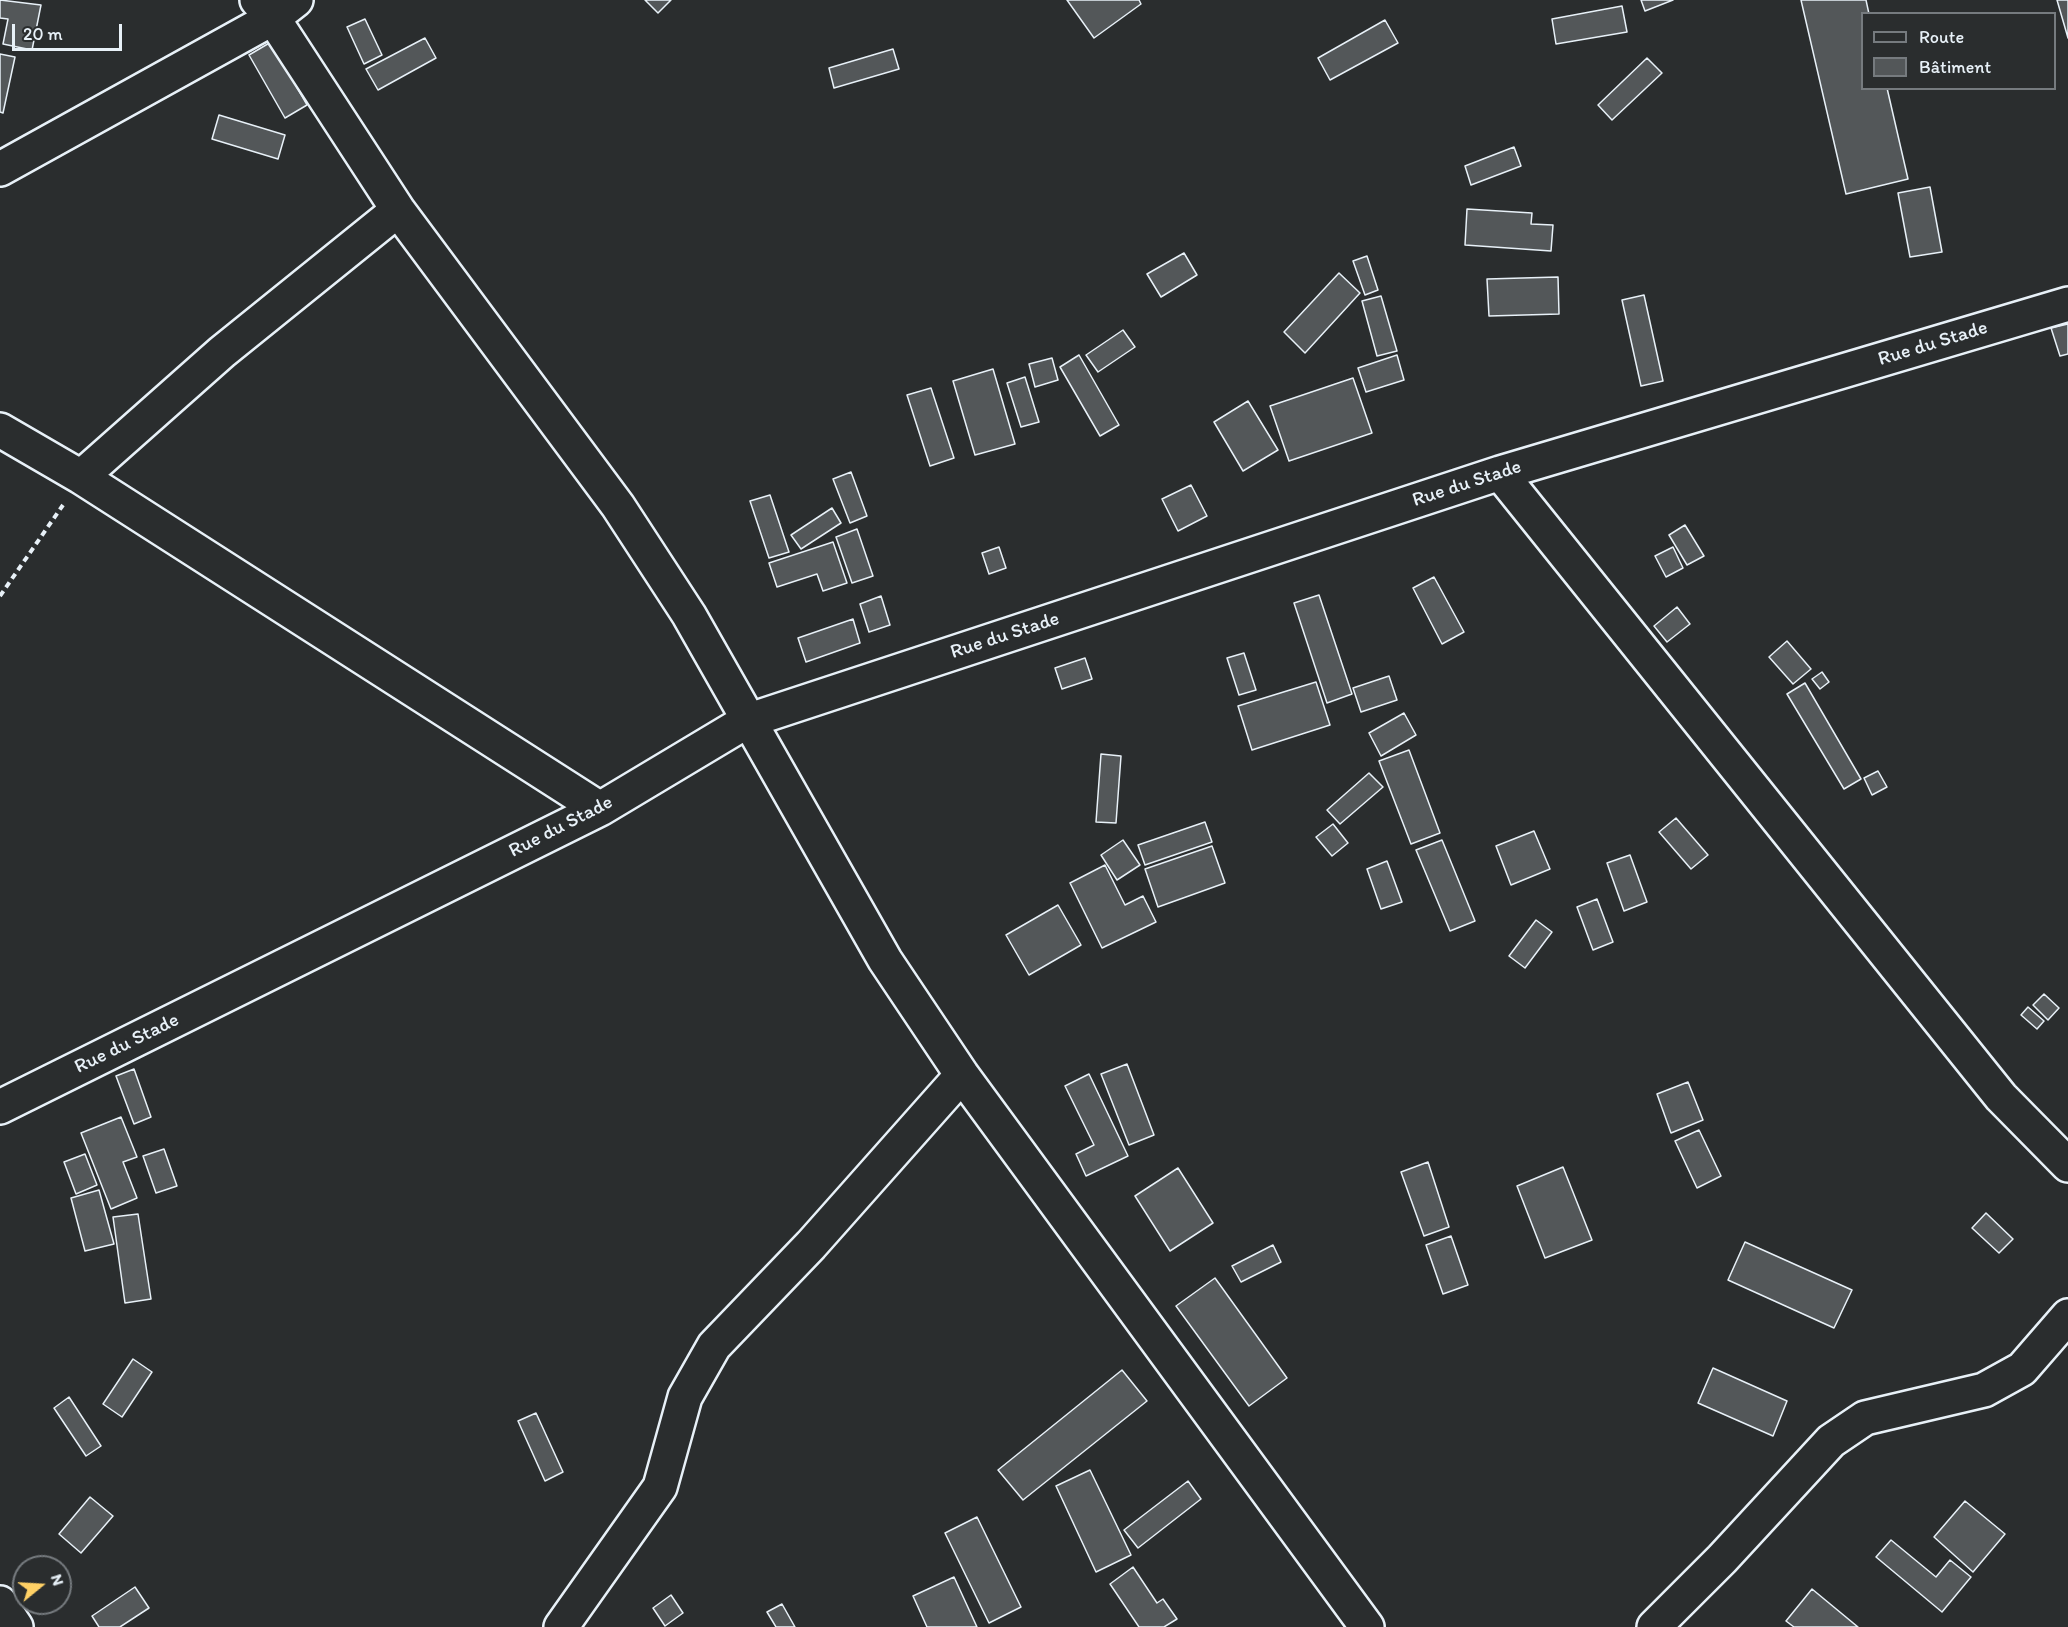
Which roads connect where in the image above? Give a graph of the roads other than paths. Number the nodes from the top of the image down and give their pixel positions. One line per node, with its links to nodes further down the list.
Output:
1 (275, 6): 2 (street); 3 (street)
2 (0, 169)
3 (398, 210): 7 (street); 8 (street)
4 (2068, 304): 6 (street, Rue du Stade)
5 (0, 430): 7 (street)
6 (1500, 473): 8 (street, Rue du Stade); 12 (street)
7 (81, 477): 9 (street)
8 (747, 721): 9 (street, Rue du Stade); 10 (street)
9 (600, 809): 11 (street, Rue du Stade)
10 (962, 1075): 16 (street); 17 (street)
11 (0, 1107)
12 (2068, 1165)
13 (2068, 1316): 18 (street)
14 (0, 1603): 15 (street)
15 (16, 1627)
16 (561, 1627)
17 (1367, 1627)
18 (1654, 1627)

